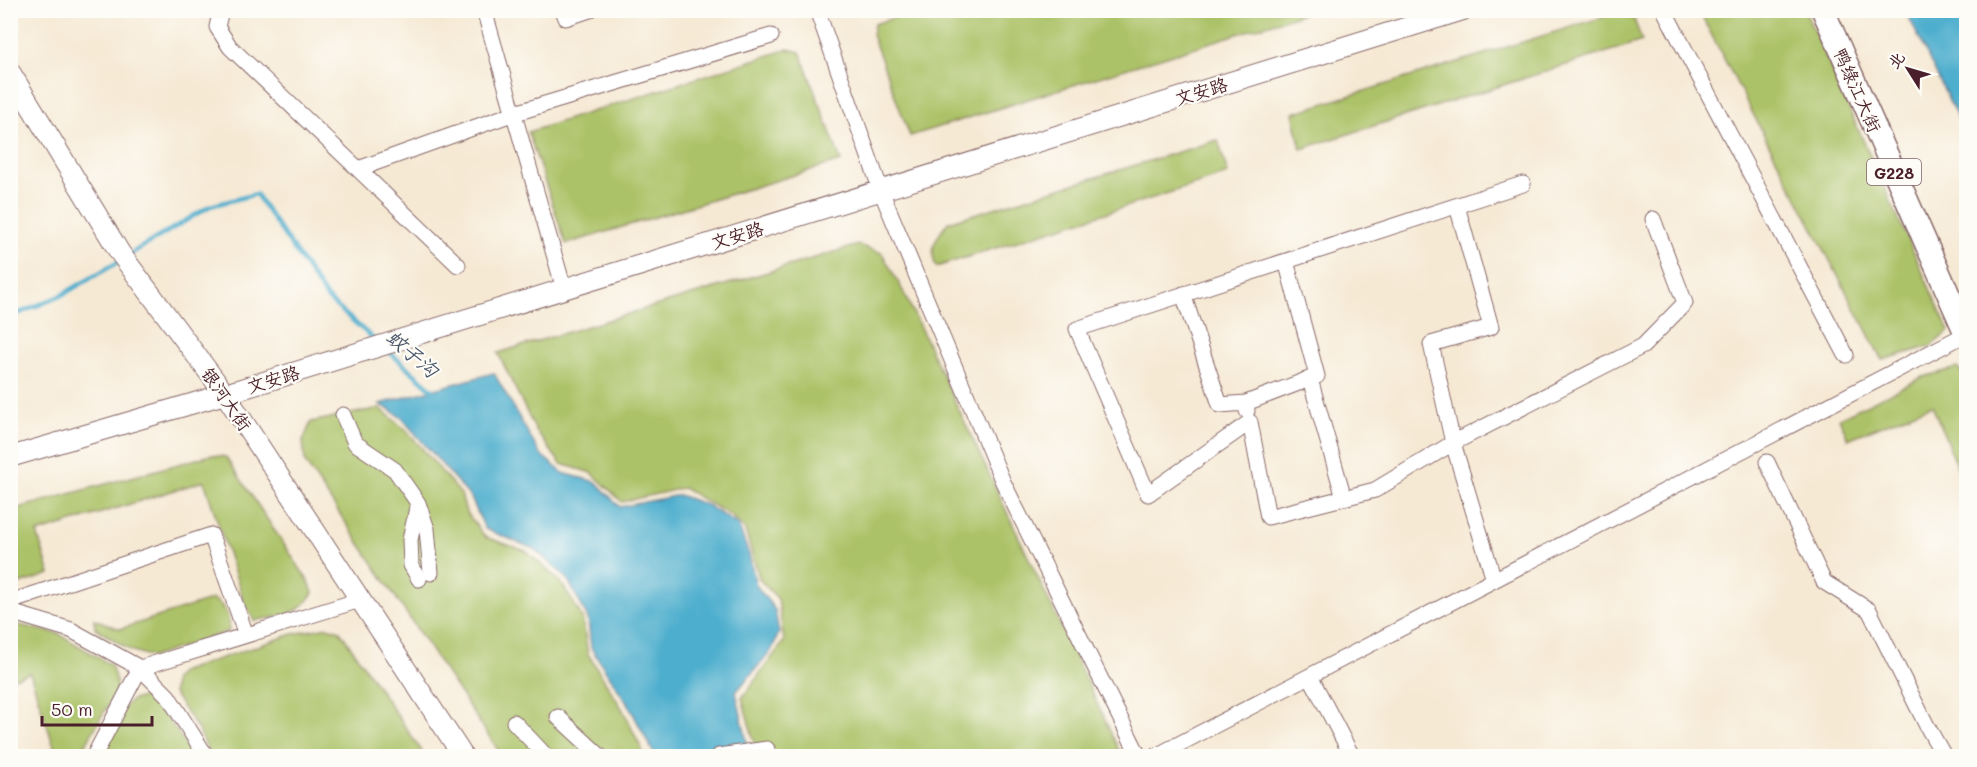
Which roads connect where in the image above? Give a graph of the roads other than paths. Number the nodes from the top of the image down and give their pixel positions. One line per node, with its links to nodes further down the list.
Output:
1 (220, 10): 12 (street)
2 (484, 10): 11 (street)
3 (563, 10): 4 (street)
4 (590, 10)
5 (817, 10): 14 (street)
6 (1463, 10): 14 (main road, 文安路)
7 (1664, 10): 22 (street)
8 (1823, 10): 21 (highway, 鸭绿江大街 / G228)
9 (771, 36): 11 (street)
10 (10, 72): 24 (main road, 银河大街)
11 (512, 114): 12 (street); 19 (street)
12 (358, 169): 18 (street)
13 (1523, 184): 15 (street)
14 (881, 190): 19 (main road, 文安路); 49 (street)
15 (1457, 206): 17 (street); 28 (street)
16 (1653, 219): 28 (street)
17 (1286, 261): 20 (street); 23 (street)
18 (458, 265)
19 (564, 289): 24 (main road, 文安路)
20 (1183, 294): 25 (street); 27 (street)
21 (1966, 334): 33 (street)
22 (1846, 355)
23 (1310, 379): 25 (street); 31 (street)
24 (225, 394): 29 (main road, 文安路); 34 (main road, 银河大街)
25 (1245, 403): 27 (street)
26 (343, 416): 32 (street)
27 (1250, 422): 31 (street)
28 (1453, 443): 31 (street); 33 (street)
29 (10, 457)
30 (1767, 462): 52 (street)
31 (1344, 498)
32 (425, 576)
33 (1494, 580): 39 (street)
34 (360, 600): 37 (street); 45 (main road, 银河大街)
35 (10, 602): 37 (street)
36 (10, 614): 38 (street)
37 (246, 635): 38 (street)
38 (140, 668): 43 (street); 44 (street)
39 (1310, 676): 50 (street); 51 (street)
40 (558, 717): 47 (street)
41 (514, 722): 46 (street)
42 (767, 749): 48 (street)
43 (94, 756)
44 (206, 756)
45 (463, 756)
46 (546, 756)
47 (600, 756)
48 (719, 756)
49 (1139, 756)
50 (1156, 756)
51 (1352, 756)
52 (1944, 756)

